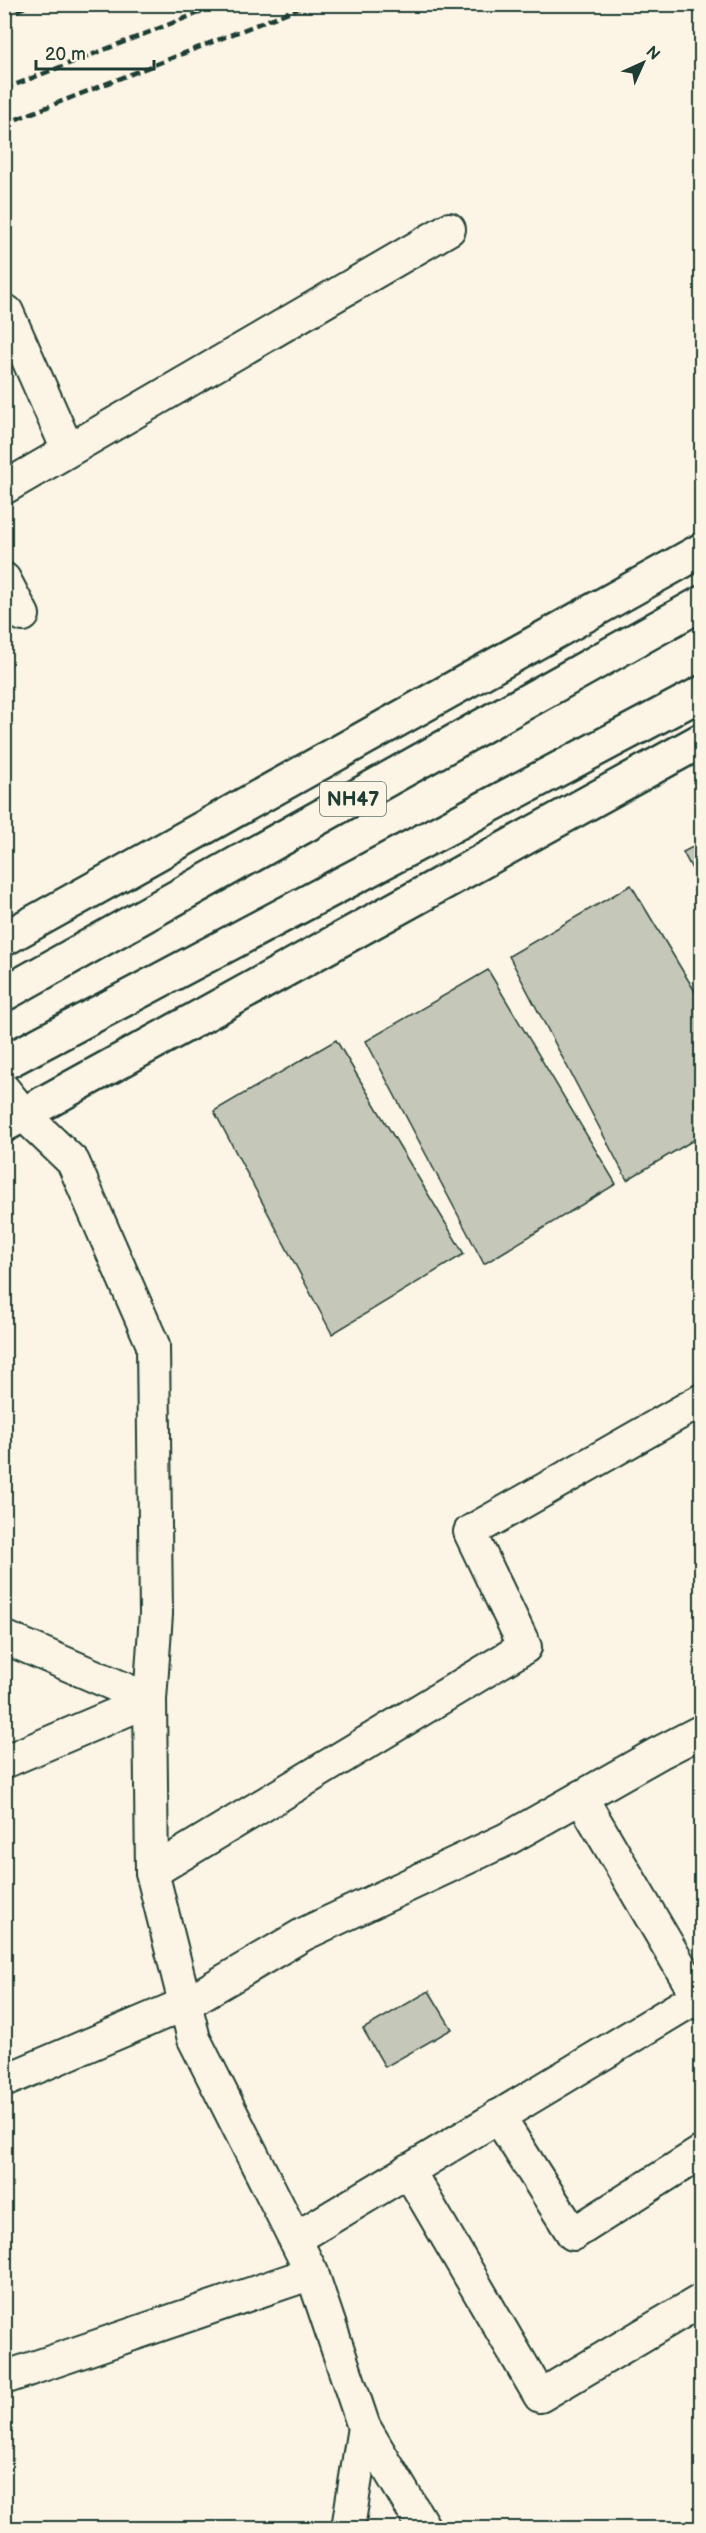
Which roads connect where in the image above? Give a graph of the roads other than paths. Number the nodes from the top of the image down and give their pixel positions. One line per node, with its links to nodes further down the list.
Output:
1 (448, 229): 3 (street)
2 (7, 312): 3 (street)
3 (68, 450): 4 (street)
4 (4, 488)
5 (702, 550): 11 (main road)
6 (4, 579): 8 (street)
7 (702, 603): 12 (main road, NH47)
8 (23, 615)
9 (702, 693): 13 (main road)
10 (702, 740): 15 (main road)
11 (4, 939)
12 (4, 994)
13 (4, 1063)
14 (4, 1089): 15 (street)
15 (15, 1120): 18 (street)
16 (702, 1400): 22 (street)
17 (4, 1637): 18 (street)
18 (150, 1700): 20 (street); 22 (street)
19 (702, 1731): 21 (street)
20 (4, 1762)
21 (581, 1797): 23 (street); 24 (street)
22 (152, 1872): 24 (street)
23 (700, 1998): 26 (street)
24 (185, 2004): 25 (street); 29 (street)
25 (4, 2081)
26 (498, 2116): 27 (street); 28 (street)
27 (702, 2152)
28 (408, 2170): 29 (street); 31 (street)
29 (295, 2239): 30 (street)
30 (312, 2273): 32 (street); 33 (street)
31 (702, 2300)
32 (4, 2378)
33 (364, 2427): 34 (street); 35 (street)
34 (348, 2529)
35 (424, 2529)

